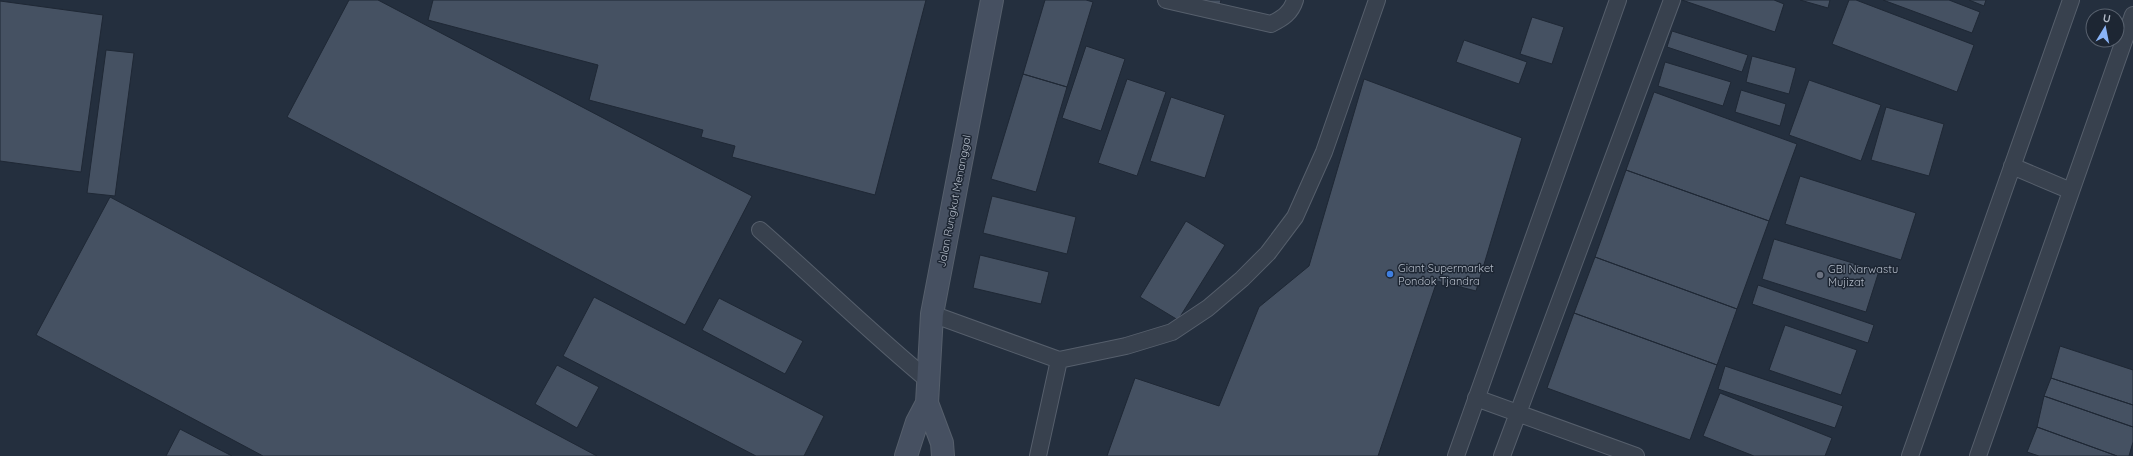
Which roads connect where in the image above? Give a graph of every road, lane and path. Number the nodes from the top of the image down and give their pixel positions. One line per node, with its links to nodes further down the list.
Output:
1 (992, 0): 12 (main road, Jalan Rungkut Menanggal)
2 (1166, 0): 3 (lane)
3 (1295, 0)
4 (1377, 0): 13 (lane)
5 (1618, 0): 15 (lane)
6 (1672, 0): 17 (lane)
7 (2071, 0): 9 (lane)
8 (2133, 15): 10 (lane)
9 (2012, 166): 10 (lane); 24 (lane)
10 (2071, 191): 25 (lane)
11 (760, 230): 14 (lane)
12 (932, 314): 13 (lane); 14 (main road, Jalan Rungkut Menanggal)
13 (1059, 360): 20 (lane)
14 (929, 380): 16 (main road, Jalan Rungkut Menanggal)
15 (1476, 398): 17 (lane); 21 (lane)
16 (927, 403): 18 (main road, Jalan Rungkut Menanggal); 19 (main road, Jalan Rungkut Menanggal)
17 (1516, 413): 22 (lane); 23 (lane)
18 (906, 456)
19 (943, 456)
20 (1038, 456)
21 (1456, 456)
22 (1502, 456)
23 (1636, 456)
24 (1910, 456)
25 (1978, 456)

